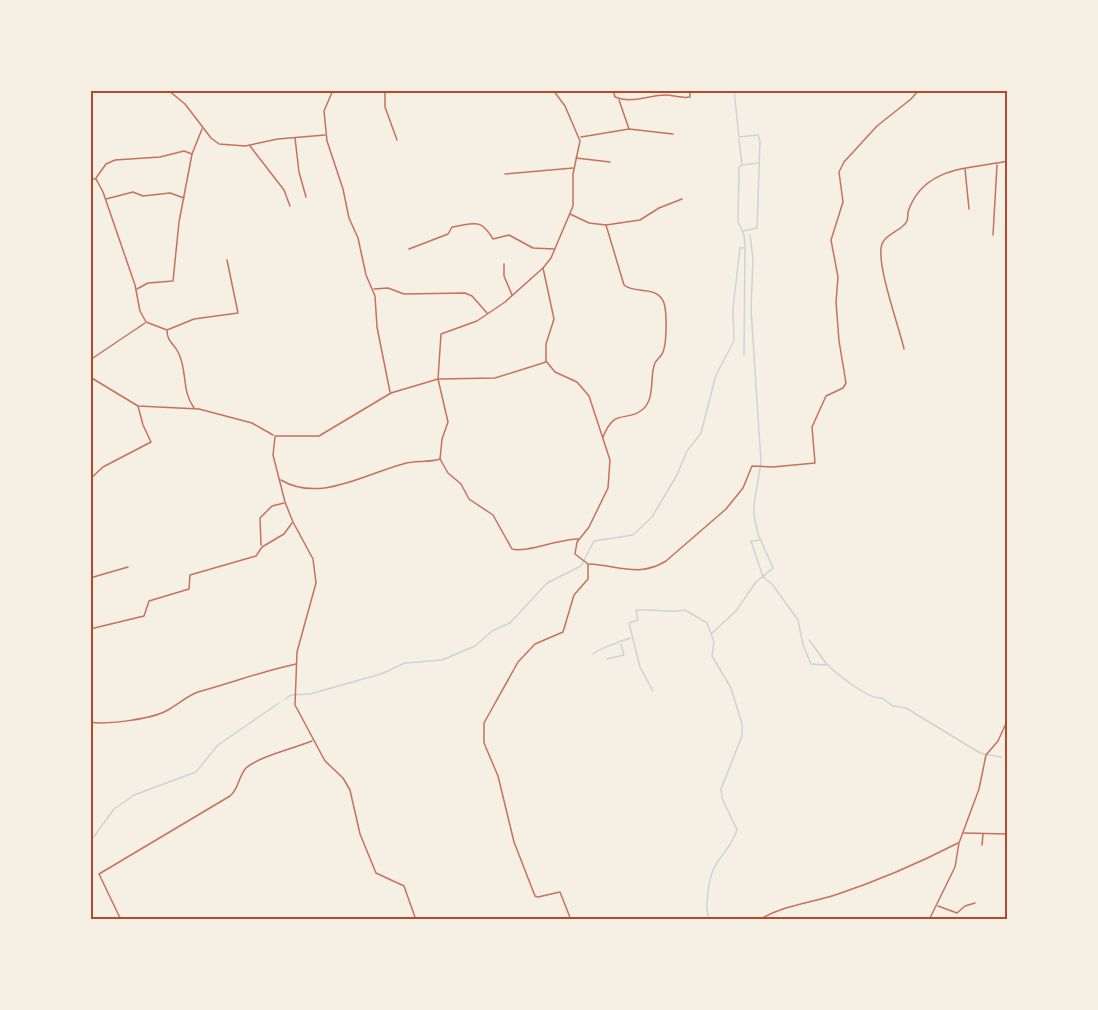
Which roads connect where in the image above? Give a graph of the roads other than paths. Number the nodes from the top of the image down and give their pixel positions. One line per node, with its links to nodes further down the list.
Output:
1 (168, 90): 9 (street)
2 (333, 90): 12 (street)
3 (385, 90): 15 (street)
4 (553, 90): 14 (street)
5 (613, 90): 8 (street)
6 (690, 90): 8 (street)
7 (919, 90): 64 (street)
8 (619, 99): 10 (street)
9 (202, 129): 16 (street); 17 (street)
10 (629, 129): 11 (street); 14 (street)
11 (674, 134)
12 (326, 135): 13 (street); 41 (street)
13 (296, 137): 16 (street); 27 (street)
14 (580, 137): 18 (street)
15 (397, 140)
16 (249, 145): 31 (street)
17 (192, 154): 26 (street); 28 (street)
18 (576, 158): 20 (street); 22 (street)
19 (1008, 161): 21 (street)
20 (610, 162)
21 (997, 164): 23 (street); 35 (street)
22 (574, 168): 24 (street); 33 (street)
23 (965, 168): 32 (street); 47 (street)
24 (505, 174)
25 (90, 179): 26 (street)
26 (96, 179): 29 (street)
27 (306, 197)
28 (185, 198): 29 (street); 42 (street)
29 (106, 199): 42 (street)
30 (682, 199): 34 (street)
31 (290, 206)
32 (969, 209)
33 (570, 214): 34 (street); 37 (street)
34 (606, 225): 56 (street)
35 (993, 236)
36 (409, 249): 37 (street)
37 (555, 249): 40 (street)
38 (228, 260): 46 (street)
39 (504, 264): 43 (street)
40 (543, 268): 43 (street); 49 (street)
41 (373, 289): 44 (street); 52 (street)
42 (136, 290): 45 (street)
43 (512, 295): 44 (street)
44 (488, 314): 51 (street)
45 (146, 322): 46 (street); 48 (street)
46 (167, 330): 54 (street)
47 (904, 349)
48 (90, 360)
49 (546, 361): 51 (street); 56 (street)
50 (90, 377): 53 (street)
51 (438, 379): 52 (street); 57 (street)
52 (391, 393): 55 (street)
53 (138, 406): 54 (street); 58 (street)
54 (194, 408): 55 (street)
55 (275, 436): 59 (street)
56 (602, 438): 62 (street)
57 (440, 459): 59 (street); 62 (street)
58 (90, 479)
59 (281, 480): 60 (street)
60 (285, 502): 61 (street); 63 (street)
61 (292, 522): 63 (street); 68 (street)
62 (579, 539): 64 (street)
63 (261, 547): 67 (street)
64 (588, 564): 81 (street)
65 (128, 567): 66 (street)
66 (90, 578)
67 (90, 629)
68 (296, 664): 70 (street); 71 (street)
69 (1008, 719): 72 (street)
70 (90, 722)
71 (313, 741): 79 (street); 80 (street)
72 (963, 833): 73 (street); 75 (street)
73 (983, 833): 74 (street); 76 (street)
74 (1008, 834)
75 (959, 843): 78 (street); 82 (street)
76 (982, 845)
77 (975, 903): 78 (street)
78 (937, 906): 83 (street)
79 (121, 920)
80 (416, 920)
81 (571, 920)
82 (759, 920)
83 (929, 920)

